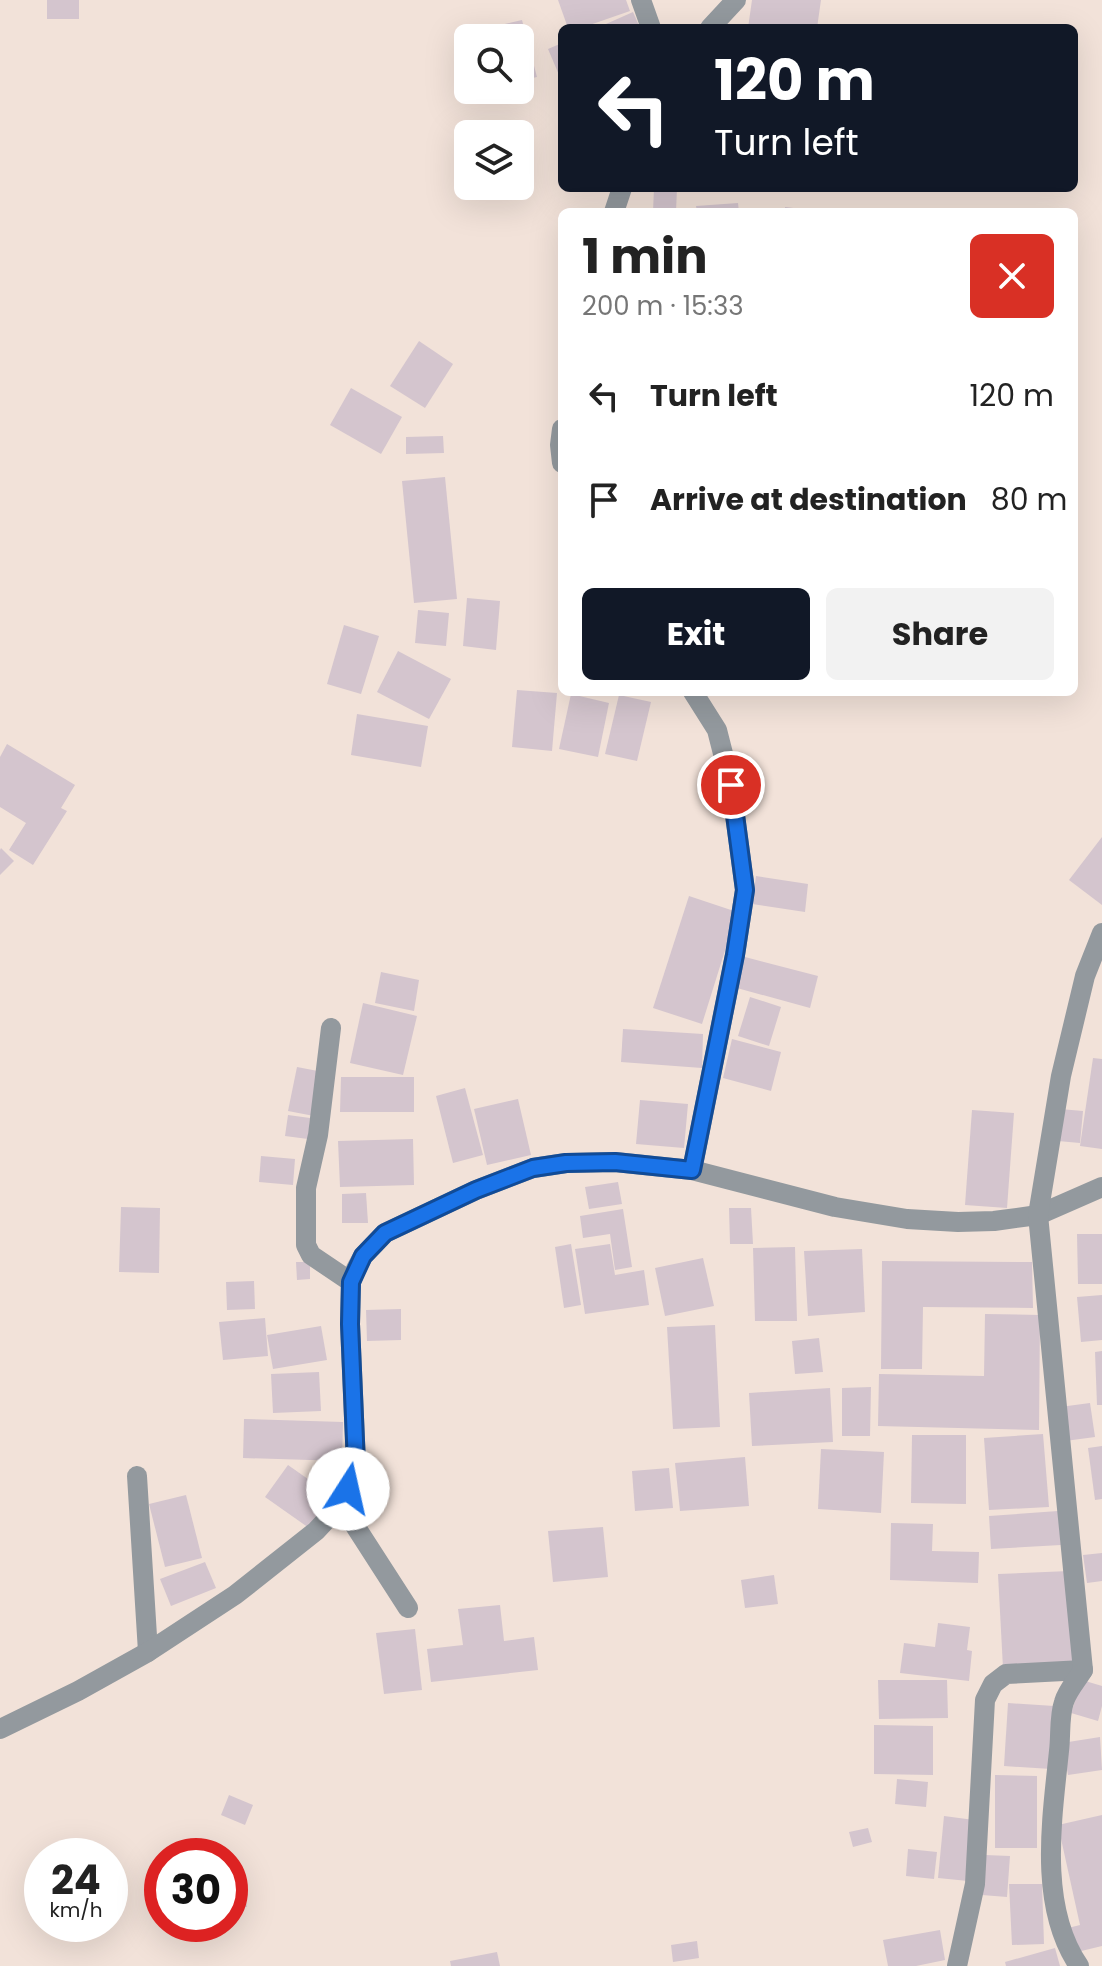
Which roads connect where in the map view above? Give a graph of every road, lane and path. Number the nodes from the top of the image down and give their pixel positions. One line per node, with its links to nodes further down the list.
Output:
1 (641, 0): 3 (street)
2 (736, 0): 4 (street)
3 (650, 24)
4 (714, 24)
5 (696, 696): 8 (street)
6 (1102, 933): 10 (street)
7 (331, 1028): 11 (street)
8 (692, 1170): 10 (street); 11 (street)
9 (1102, 1187): 10 (street)
10 (1038, 1215): 16 (street)
11 (351, 1282): 13 (street)
12 (137, 1476): 15 (street)
13 (341, 1504): 14 (street); 15 (street)
14 (408, 1608)
15 (148, 1652): 17 (street)
16 (1083, 1670): 18 (street); 19 (street)
17 (0, 1729)
18 (957, 1966)
19 (1079, 1966)

